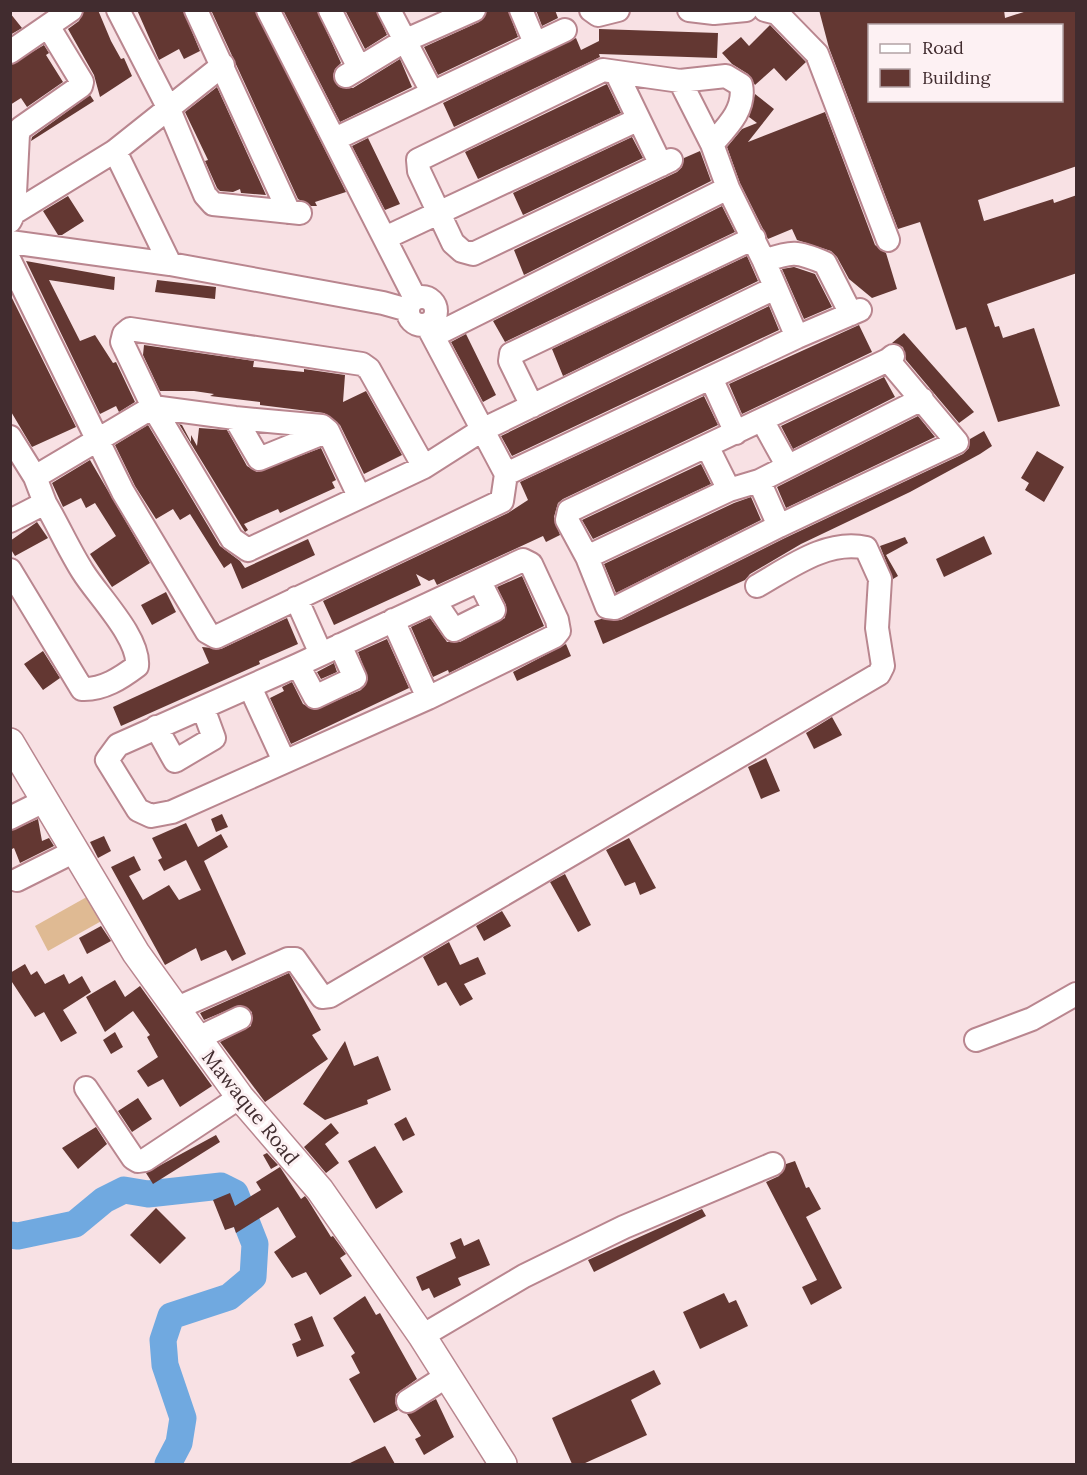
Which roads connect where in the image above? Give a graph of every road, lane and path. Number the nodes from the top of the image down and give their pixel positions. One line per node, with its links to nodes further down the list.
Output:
1 (71, 10): 15 (street)
2 (118, 10): 24 (street)
3 (196, 10): 20 (street)
4 (268, 10): 26 (street)
5 (330, 10): 17 (street)
6 (389, 10): 17 (street)
7 (474, 10): 14 (street)
8 (521, 10): 18 (street)
9 (591, 10): 10 (street)
10 (618, 10)
11 (689, 10): 12 (street)
12 (746, 10)
13 (765, 10): 35 (street)
14 (447, 17): 17 (street)
15 (48, 26): 19 (street); 29 (street)
16 (565, 30): 18 (street)
17 (404, 41): 23 (street)
18 (535, 44): 23 (street)
19 (10, 52)
20 (223, 65): 24 (street); 24 (street)
21 (616, 72): 22 (street); 25 (street); 31 (street)
22 (680, 81): 27 (street); 27 (street)
23 (432, 92): 26 (street)
24 (168, 107): 28 (street)
25 (637, 120): 31 (street); 31 (street)
26 (334, 139): 33 (street)
27 (712, 144): 30 (street)
28 (115, 151): 32 (street); 39 (street)
29 (14, 171): 32 (street)
30 (728, 188): 34 (street); 42 (street)
31 (440, 213): 33 (street)
32 (12, 217)
33 (385, 238): 41 (street)
34 (754, 238): 38 (street); 46 (street)
35 (888, 240)
36 (10, 242): 39 (street)
37 (10, 261): 53 (street)
38 (764, 261): 40 (street); 43 (street)
39 (170, 264): 41 (street)
40 (775, 288): 43 (street); 46 (street)
41 (411, 304): 42 (street)
42 (430, 330): 50 (street)
43 (797, 337): 44 (street)
44 (711, 378): 52 (street); 58 (street)
45 (922, 399): 49 (street); 56 (street); 65 (street)
46 (532, 406): 50 (street)
47 (153, 407): 48 (street); 53 (street); 57 (street); 62 (street)
48 (235, 418): 51 (street); 51 (street)
49 (762, 420): 52 (street); 56 (street)
50 (482, 430): 57 (street); 58 (street)
51 (328, 431): 62 (street)
52 (736, 433): 54 (street)
53 (96, 441): 59 (street); 70 (street)
54 (707, 446): 61 (street); 66 (street)
55 (14, 452): 59 (street)
56 (786, 465): 60 (street)
57 (424, 468): 62 (street)
58 (506, 474): 70 (street)
59 (35, 477): 63 (street)
60 (759, 482): 61 (street); 65 (street)
61 (729, 490): 66 (street)
62 (359, 496)
63 (45, 503): 64 (street); 67 (street)
64 (10, 521)
65 (779, 526): 66 (street)
66 (587, 557)
67 (10, 570)
68 (480, 582): 71 (street); 71 (street); 76 (street)
69 (757, 586): 86 (street)
70 (296, 598): 73 (street)
71 (435, 602): 72 (street)
72 (393, 620): 73 (street); 76 (street)
73 (331, 649): 74 (street); 74 (street)
74 (298, 665): 75 (street)
75 (250, 687): 77 (street); 80 (street)
76 (428, 698): 80 (street)
77 (203, 708): 78 (street); 78 (street)
78 (156, 728): 80 (street)
79 (10, 742): 81 (main road, Mawaque Road)
80 (284, 761)
81 (45, 801): 82 (street); 83 (main road, Mawaque Road)
82 (10, 818)
83 (75, 851): 84 (street); 86 (main road, Mawaque Road)
84 (17, 880)
85 (1077, 994): 89 (street)
86 (175, 1009): 88 (main road, Mawaque Road)
87 (240, 1018): 88 (street)
88 (196, 1039): 91 (main road, Mawaque Road)
89 (976, 1040)
90 (86, 1088): 91 (street)
91 (240, 1097): 93 (main road, Mawaque Road)
92 (773, 1164): 93 (street)
93 (422, 1336): 94 (main road, Mawaque Road)
94 (447, 1376): 95 (street); 96 (main road, Mawaque Road)
95 (408, 1401)
96 (503, 1464)

